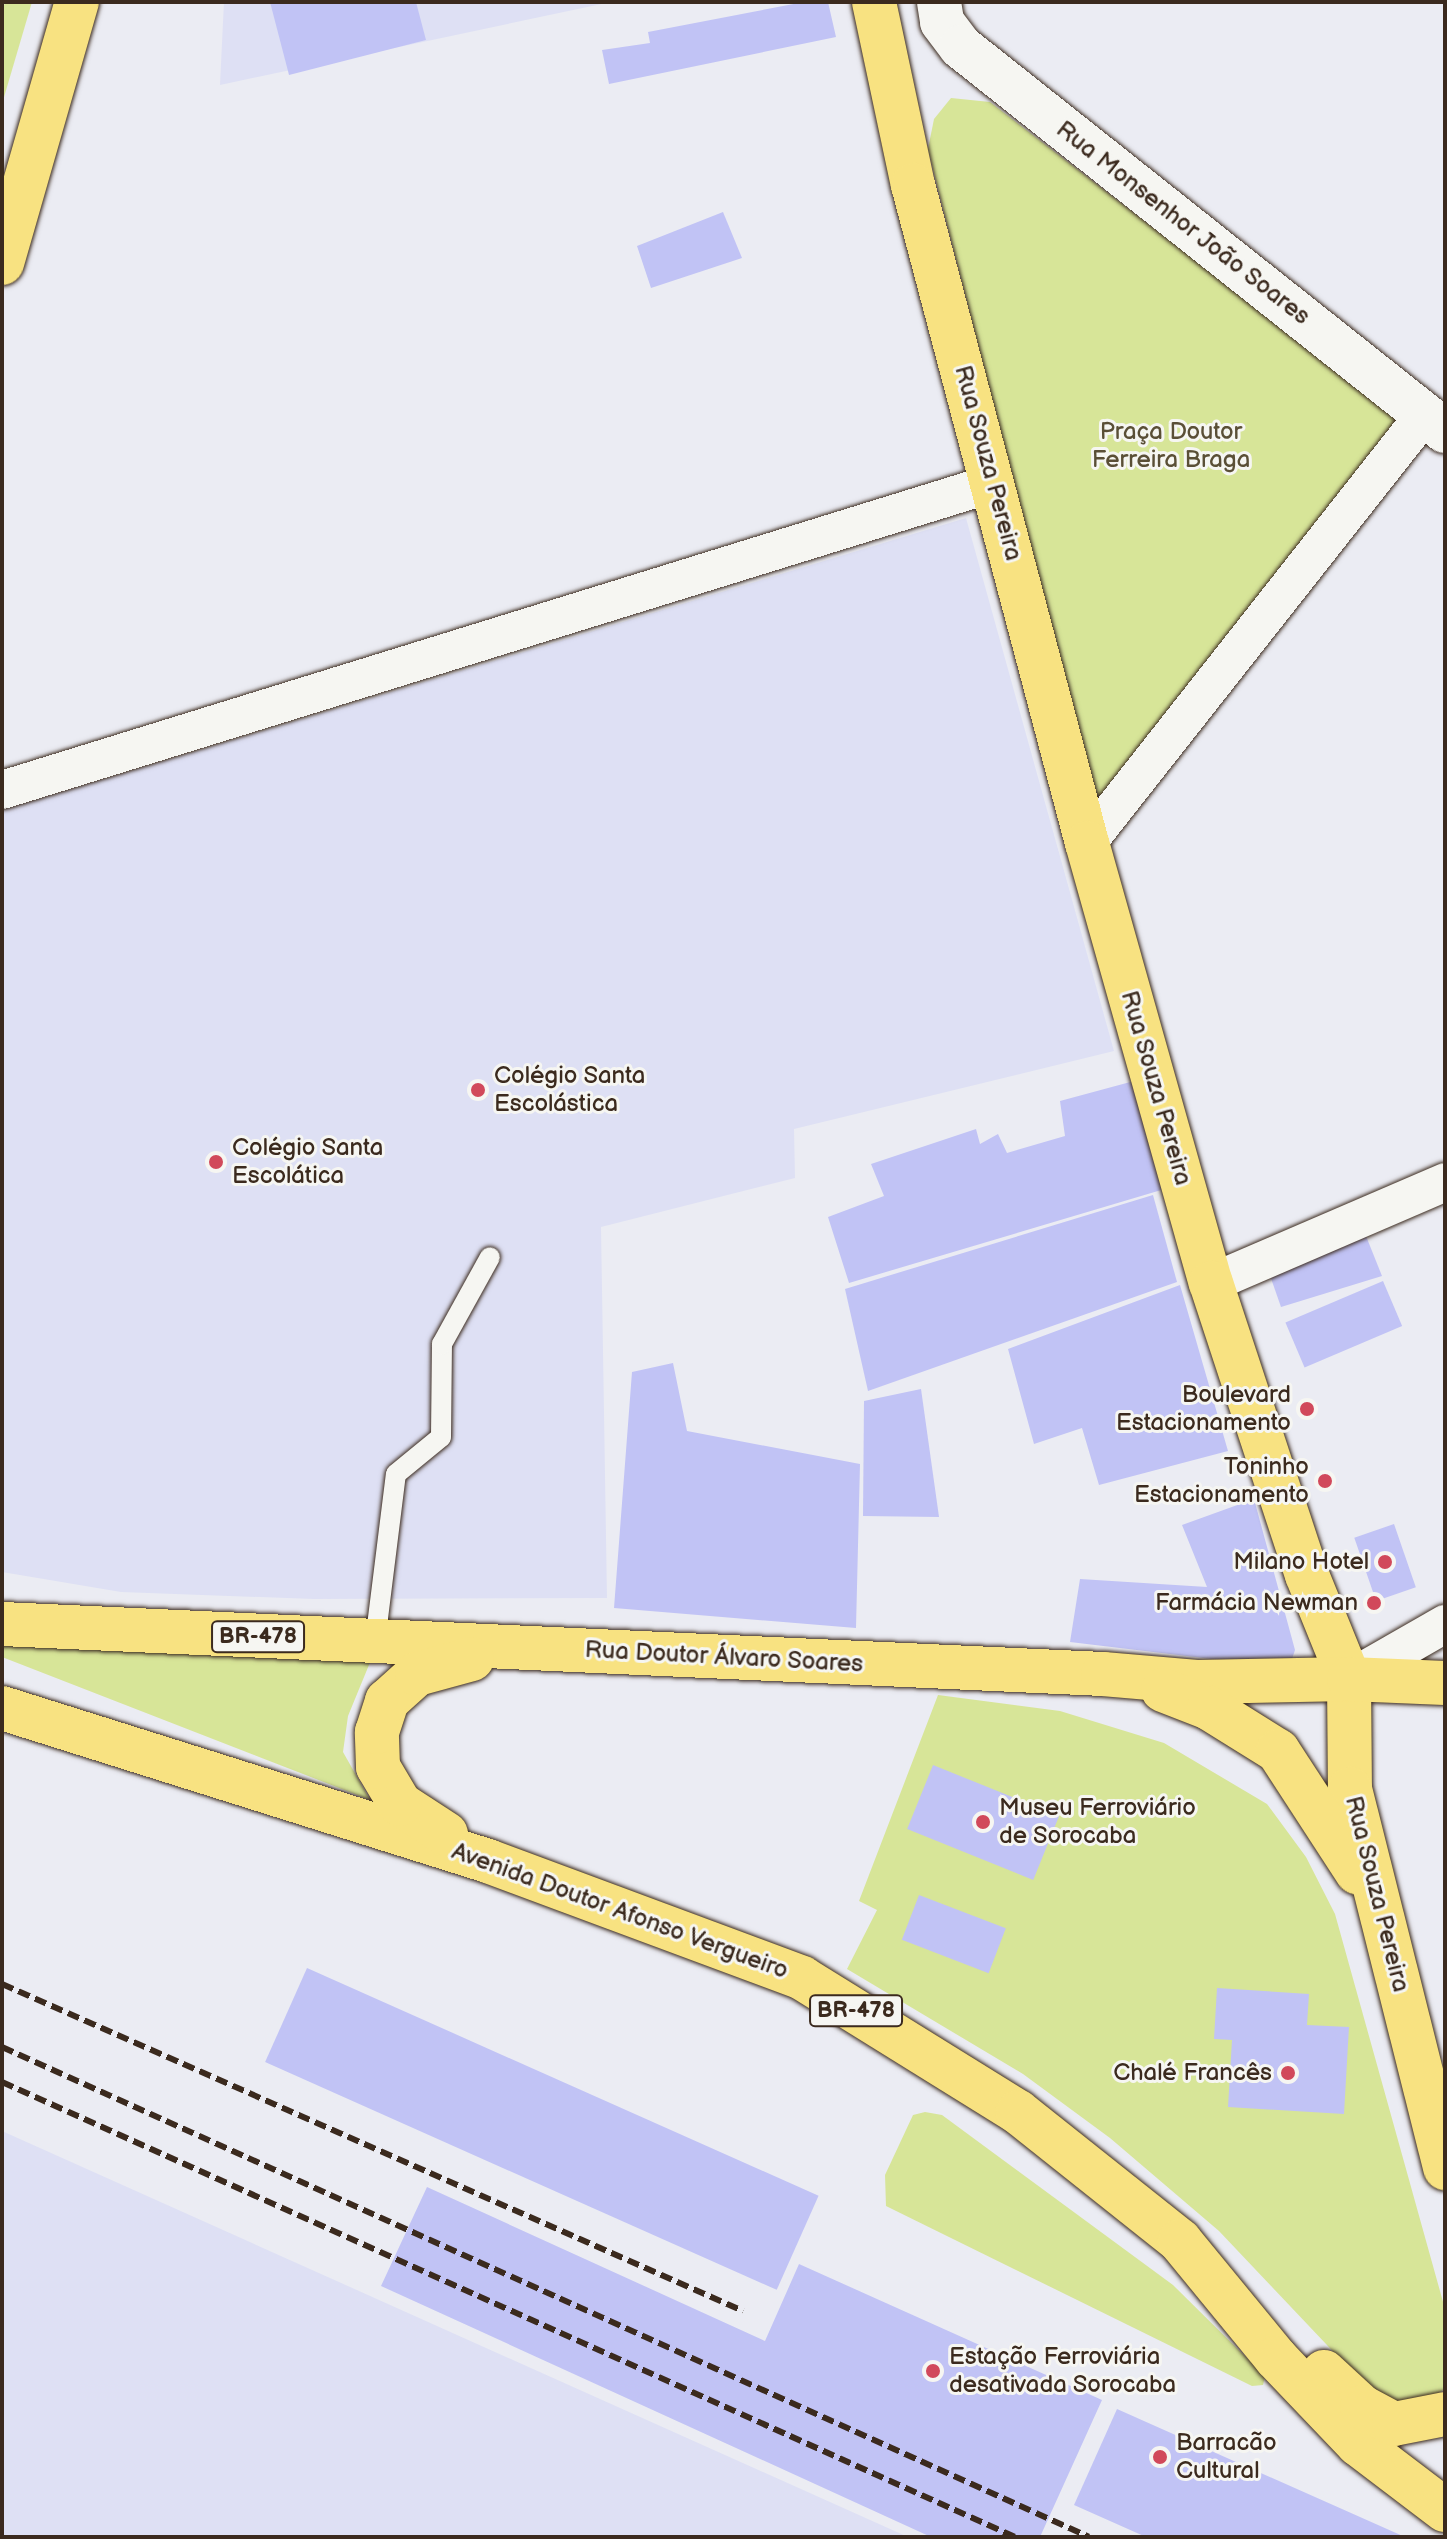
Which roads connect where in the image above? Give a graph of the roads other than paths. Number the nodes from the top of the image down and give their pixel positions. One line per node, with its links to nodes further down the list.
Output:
1 (77, 2): 4 (main road)
2 (874, 2): 6 (main road, Rua Souza Pereira)
3 (939, 2): 5 (street, Rua Monsenhor João Soares)
4 (2, 263)
5 (1435, 422): 8 (street)
6 (994, 483): 7 (street); 8 (main road, Rua Souza Pereira)
7 (2, 790)
8 (1087, 843): 11 (main road, Rua Souza Pereira)
9 (1445, 1182): 11 (street)
10 (490, 1257): 14 (lane)
11 (1211, 1283): 17 (main road, Rua Souza Pereira)
12 (2, 1624): 14 (main road, Rua Doutor Álvaro Soares / BR-478)
13 (1445, 1624): 17 (street)
14 (375, 1642): 15 (main road, Rua Doutor Álvaro Soares / BR-478)
15 (514, 1648): 16 (main road, Rua Doutor Álvaro Soares / BR-478); 20 (main road)
16 (1103, 1674): 17 (main road, Rua Doutor Álvaro Soares); 21 (main road, BR-478)
17 (1349, 1679): 18 (main road, Rua Doutor Álvaro Soares); 21 (main road, Rua Souza Pereira / BR-478)
18 (1445, 1683)
19 (2, 1708): 20 (main road, Avenida Doutor Afonso Vergueiro / BR-478)
20 (488, 1861): 23 (main road, Avenida Doutor Afonso Vergueiro / BR-478)
21 (1381, 1913): 22 (main road, Rua Souza Pereira / BR-478)
22 (1445, 2168)
23 (1180, 2241): 24 (main road, BR-478); 25 (main road, Avenida Doutor Afonso Vergueiro)
24 (1445, 2414)
25 (1445, 2510)

